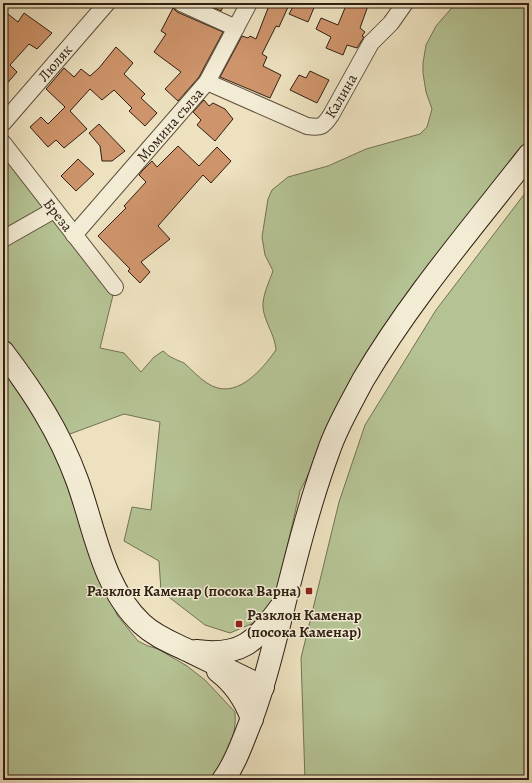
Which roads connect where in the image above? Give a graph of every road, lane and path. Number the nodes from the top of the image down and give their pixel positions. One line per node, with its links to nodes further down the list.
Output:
1 (107, 3): 7 (street, Люляк)
2 (181, 3): 5 (street)
3 (249, 3): 5 (street, Момина сълза)
4 (405, 3): 6 (street, Калина)
5 (236, 28): 6 (street, Момина сълза)
6 (207, 82): 11 (street, Момина сълза)
7 (3, 122)
8 (3, 142): 10 (street, Бреза)
9 (529, 155): 15 (street)
10 (54, 210): 11 (street, Бреза); 12 (street)
11 (74, 235): 13 (street, Бреза)
12 (3, 239)
13 (115, 288)
14 (3, 352): 16 (street)
15 (285, 601): 16 (street); 17 (street)
16 (188, 650): 17 (street); 18 (street)
17 (262, 687): 18 (street)
18 (252, 719): 19 (street)
19 (224, 780)

